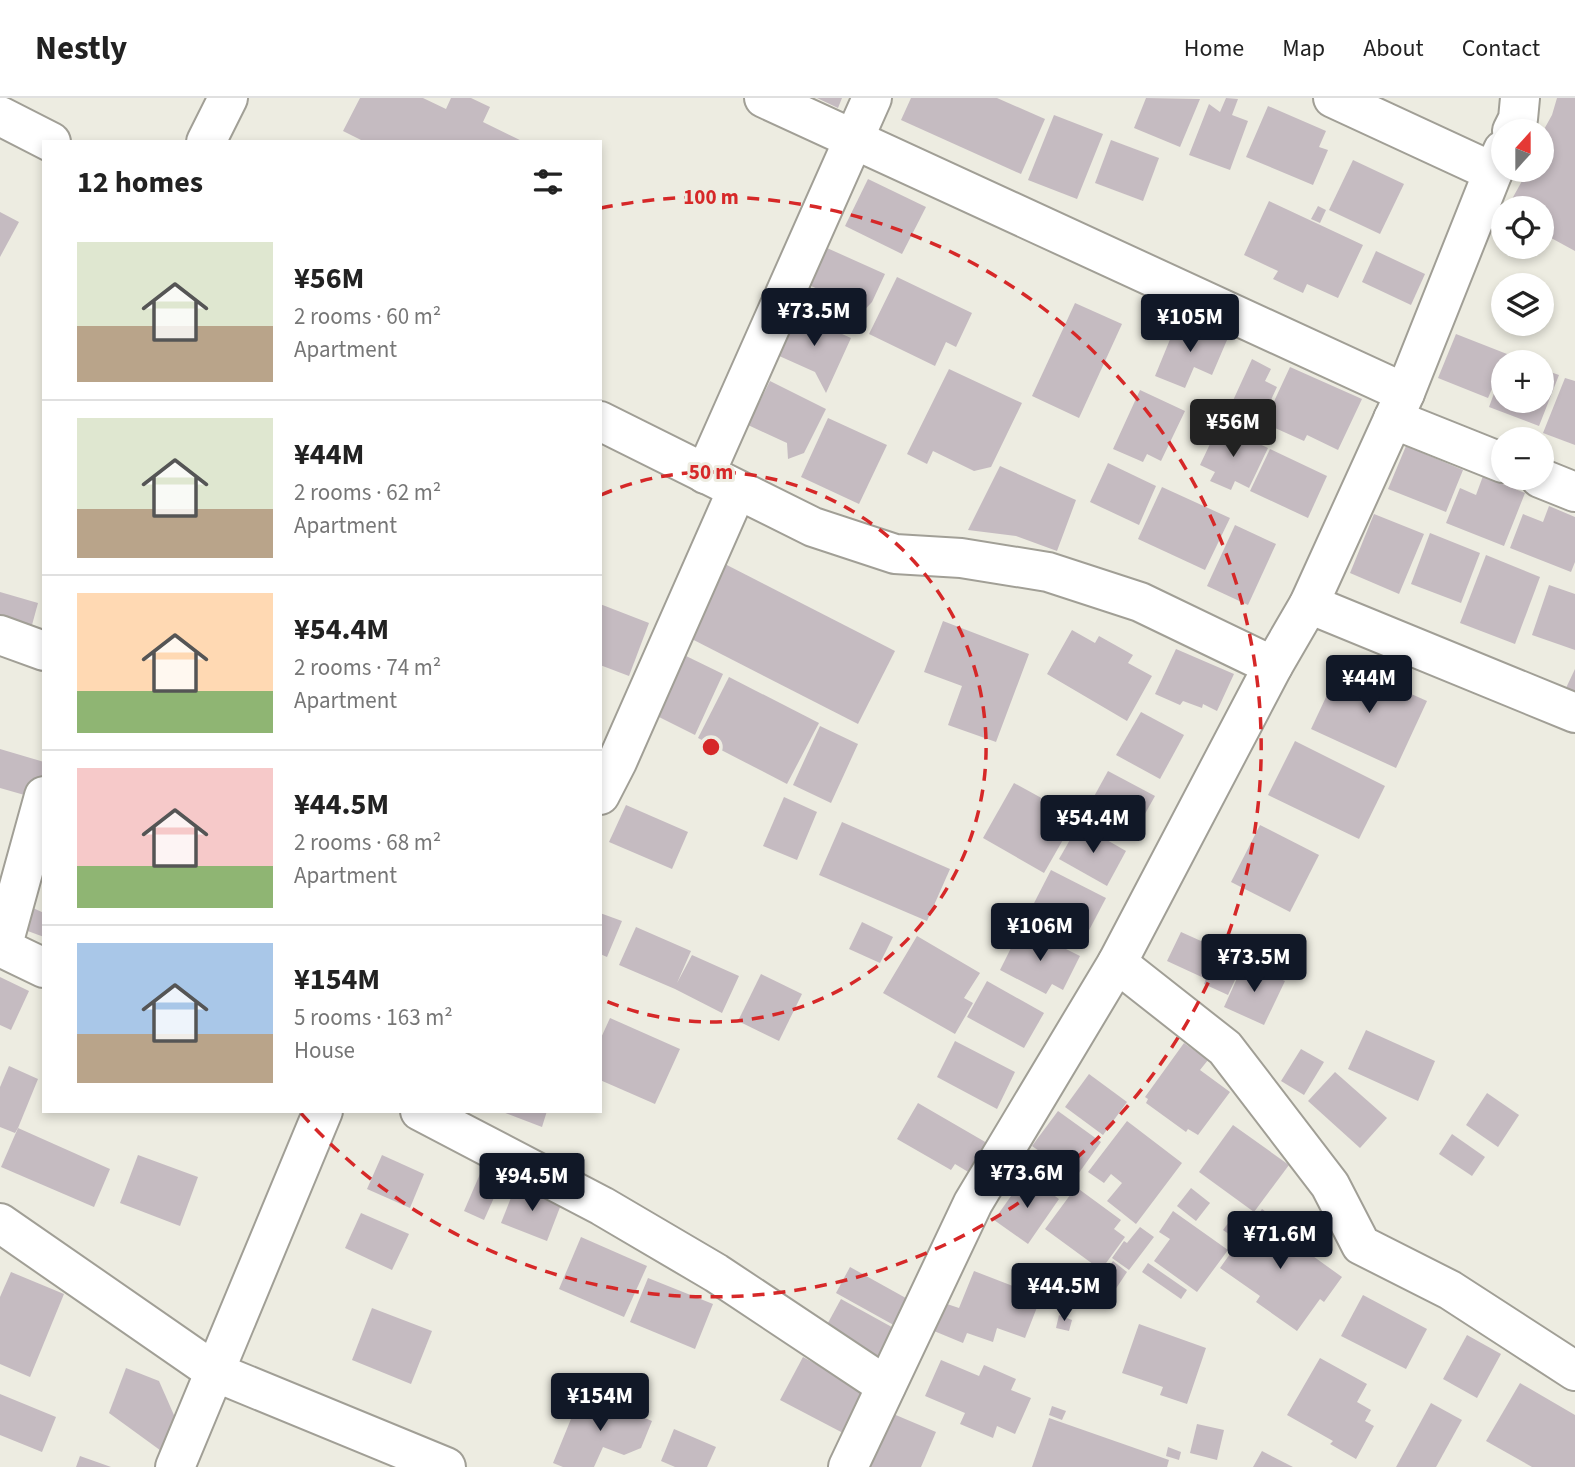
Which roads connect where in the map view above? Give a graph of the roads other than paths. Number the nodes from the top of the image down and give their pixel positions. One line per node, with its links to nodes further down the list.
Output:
1 (228, 98): 9 (street)
2 (764, 98): 10 (street)
3 (872, 98): 10 (street)
4 (1333, 98): 11 (street)
5 (1520, 98): 7 (street)
6 (0, 116): 8 (street)
7 (1518, 119)
8 (47, 140)
9 (207, 140)
10 (854, 140): 13 (street); 16 (street)
11 (1491, 158)
12 (1491, 178): 13 (street)
13 (1399, 406): 15 (street); 19 (street)
14 (602, 422): 16 (street)
15 (1491, 456)
16 (721, 482): 22 (street); 24 (street)
17 (1554, 484): 18 (street)
18 (1575, 492)
19 (1309, 604): 22 (street); 23 (street)
20 (0, 635): 21 (street)
21 (42, 645)
22 (1273, 666): 27 (street)
23 (1575, 713)
24 (602, 791)
25 (42, 803): 26 (street)
26 (1, 948): 28 (street)
27 (1117, 963): 32 (street); 34 (street)
28 (42, 967)
29 (322, 1113): 33 (street)
30 (442, 1116): 34 (street)
31 (0, 1223): 33 (street)
32 (1575, 1371)
33 (215, 1372): 35 (street); 36 (street)
34 (886, 1386): 37 (street)
35 (175, 1467)
36 (446, 1467)
37 (848, 1467)

